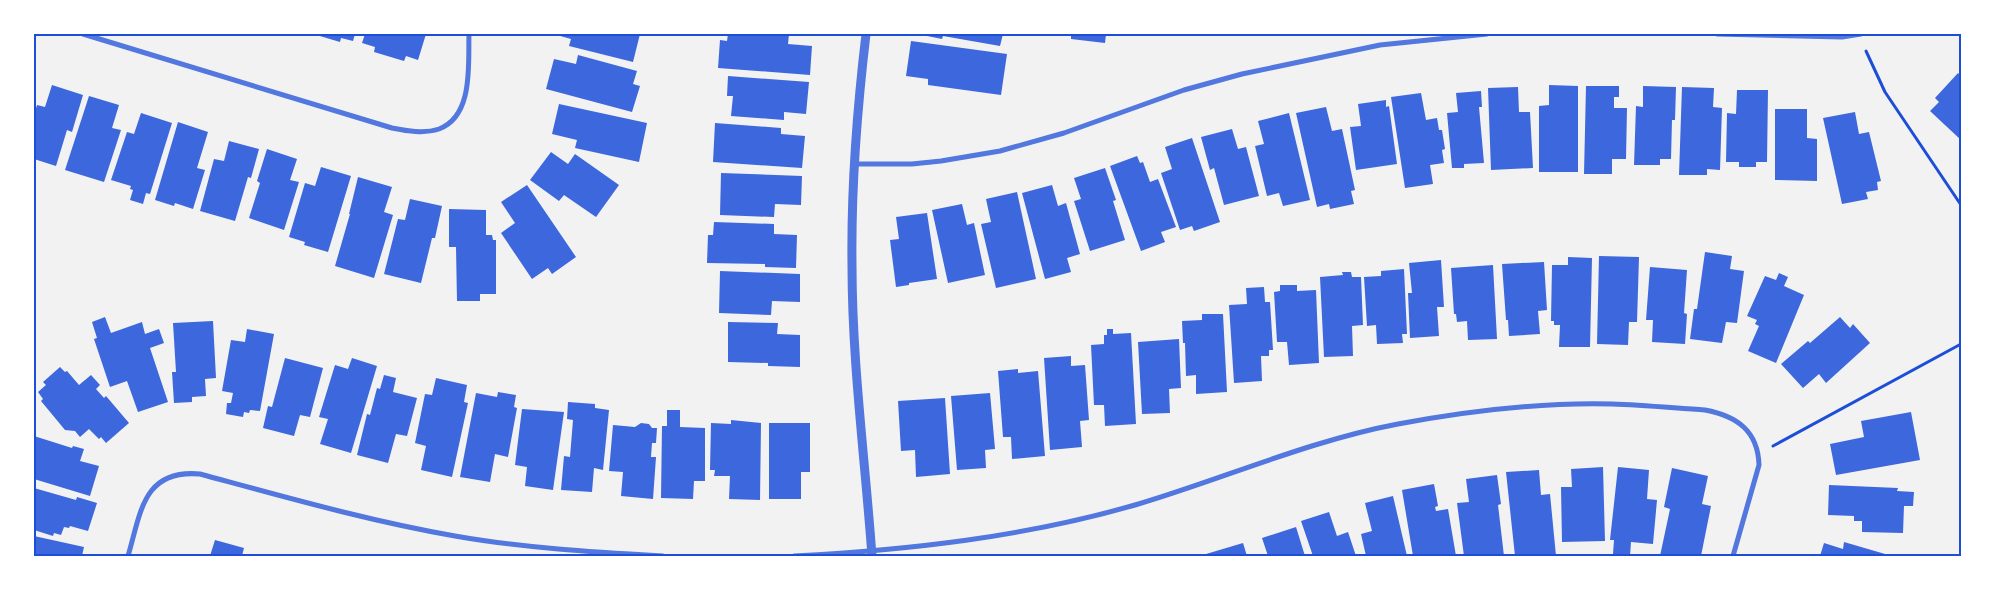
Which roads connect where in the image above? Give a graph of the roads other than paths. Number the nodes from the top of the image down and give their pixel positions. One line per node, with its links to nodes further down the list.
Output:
1 (83, 34): 2 (street)
2 (469, 34)
3 (866, 34): 7 (street)
4 (1487, 34): 7 (street)
5 (1717, 34): 6 (street)
6 (1860, 34)
7 (855, 164): 8 (street)
8 (871, 554): 11 (street); 12 (street)
9 (128, 556): 10 (street)
10 (663, 556)
11 (794, 556)
12 (1733, 556)

